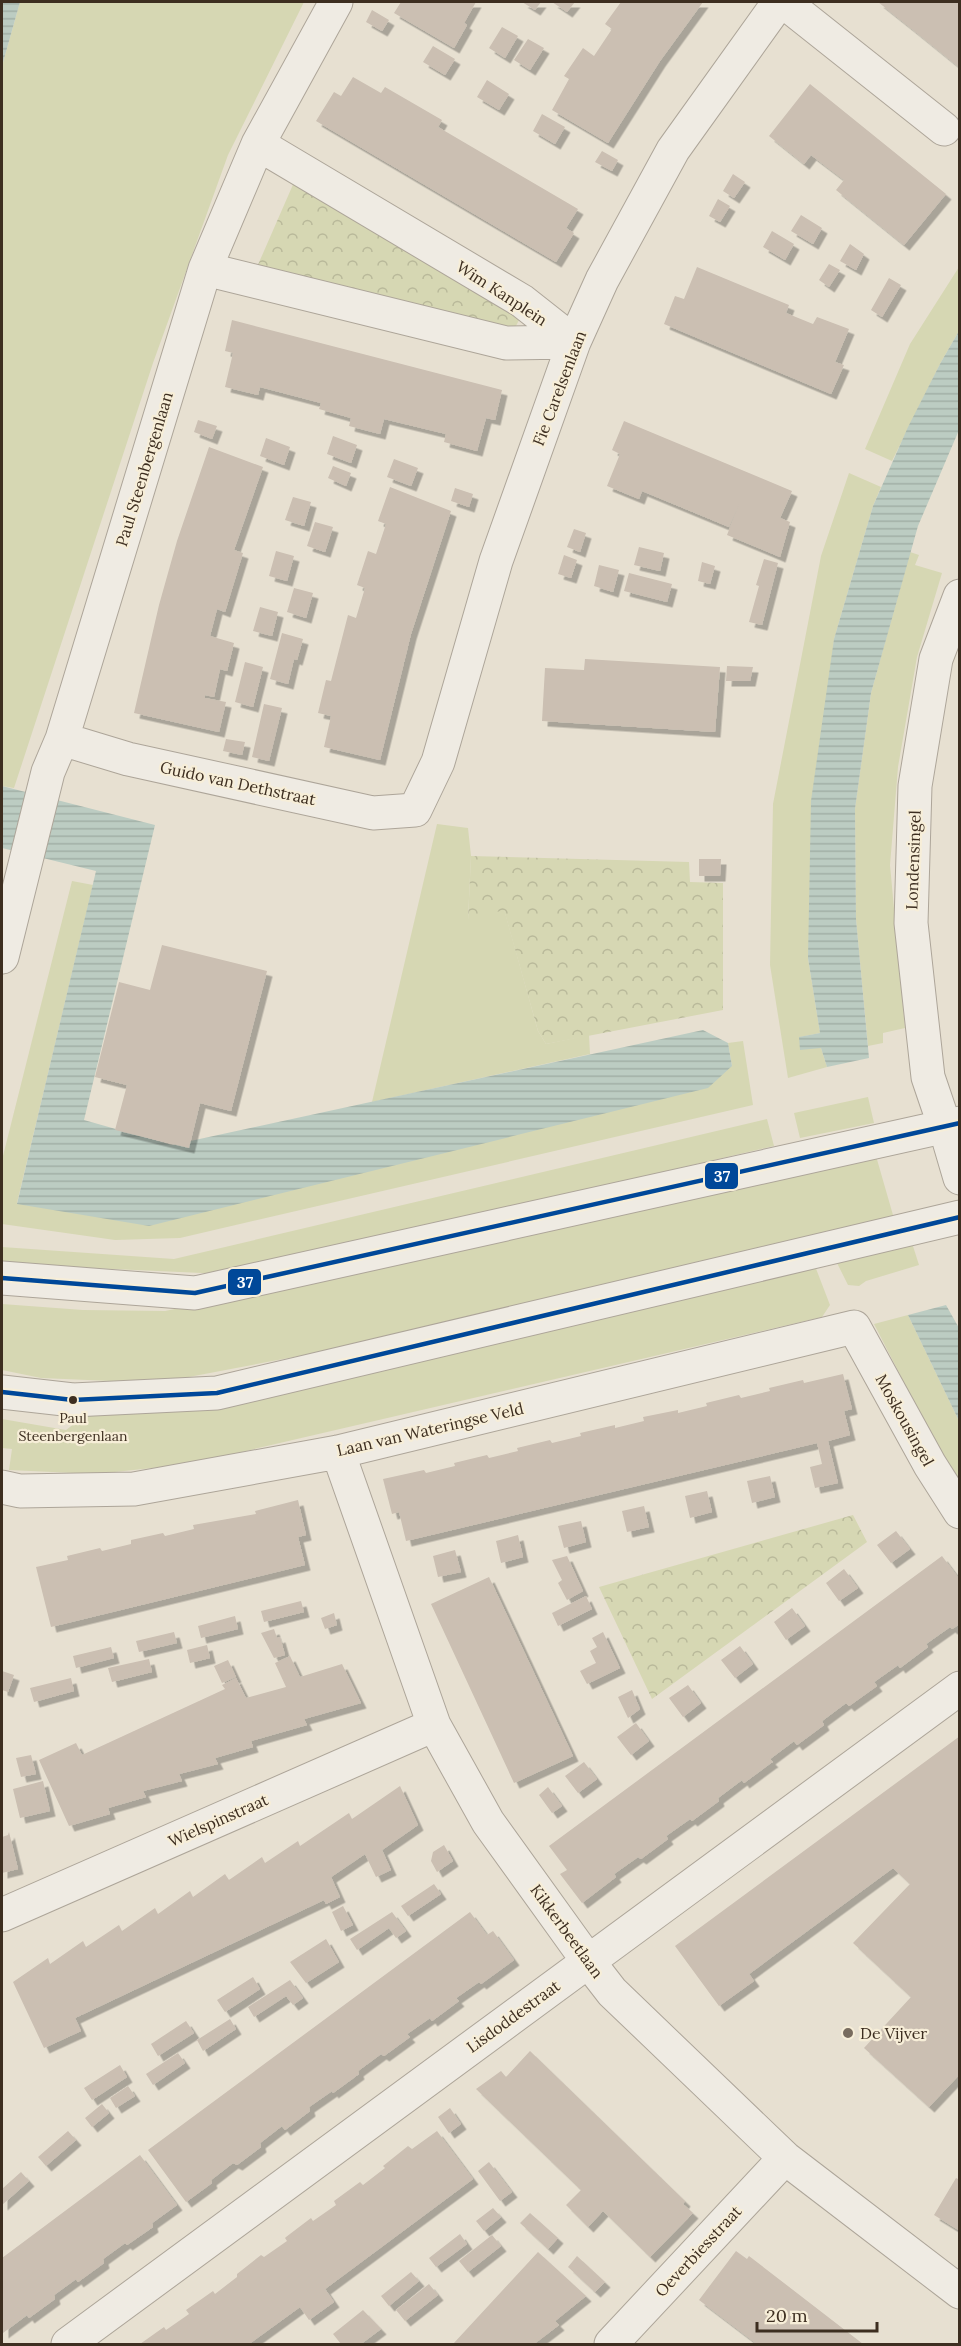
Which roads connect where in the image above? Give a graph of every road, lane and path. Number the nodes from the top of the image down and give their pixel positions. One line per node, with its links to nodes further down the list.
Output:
1 (336, 2): 5 (street, Paul Steenbergenlaan)
2 (779, 2): 7 (street, Fie Carelsenlaan)
3 (784, 2): 4 (street)
4 (944, 129)
5 (258, 144): 6 (street, Paul Steenbergenlaan); 7 (street, Wim Kanplein)
6 (205, 269): 7 (street, Wim Kanplein); 9 (street, Paul Steenbergenlaan)
7 (574, 342): 10 (street, Fie Carelsenlaan)
8 (960, 596): 12 (street, Londensingel)
9 (62, 739): 10 (street, Guido van Dethstraat); 11 (street, Paul Steenbergenlaan)
10 (416, 810)
11 (4, 940)
12 (952, 1125): 13 (street); 15 (street)
13 (960, 1178)
14 (960, 1217): 17 (street)
15 (2, 1278)
16 (854, 1327): 18 (street, Laan van Wateringse Veld); 20 (street, Moskousingel)
17 (2, 1392)
18 (338, 1452): 19 (street, Laan van Wateringse Veld); 22 (street, Kikkerbeetlaan)
19 (2, 1487)
20 (960, 1512)
21 (960, 1688): 24 (street, Lisdoddestraat)
22 (434, 1725): 23 (street, Wielspinstraat); 24 (street, Kikkerbeetlaan)
23 (2, 1915)
24 (588, 1961): 25 (street, Kikkerbeetlaan); 27 (street, Lisdoddestraat)
25 (785, 2158): 26 (street, Kikkerbeetlaan); 28 (street, Oeverbiesstraat)
26 (960, 2292)
27 (68, 2344)
28 (611, 2344)

